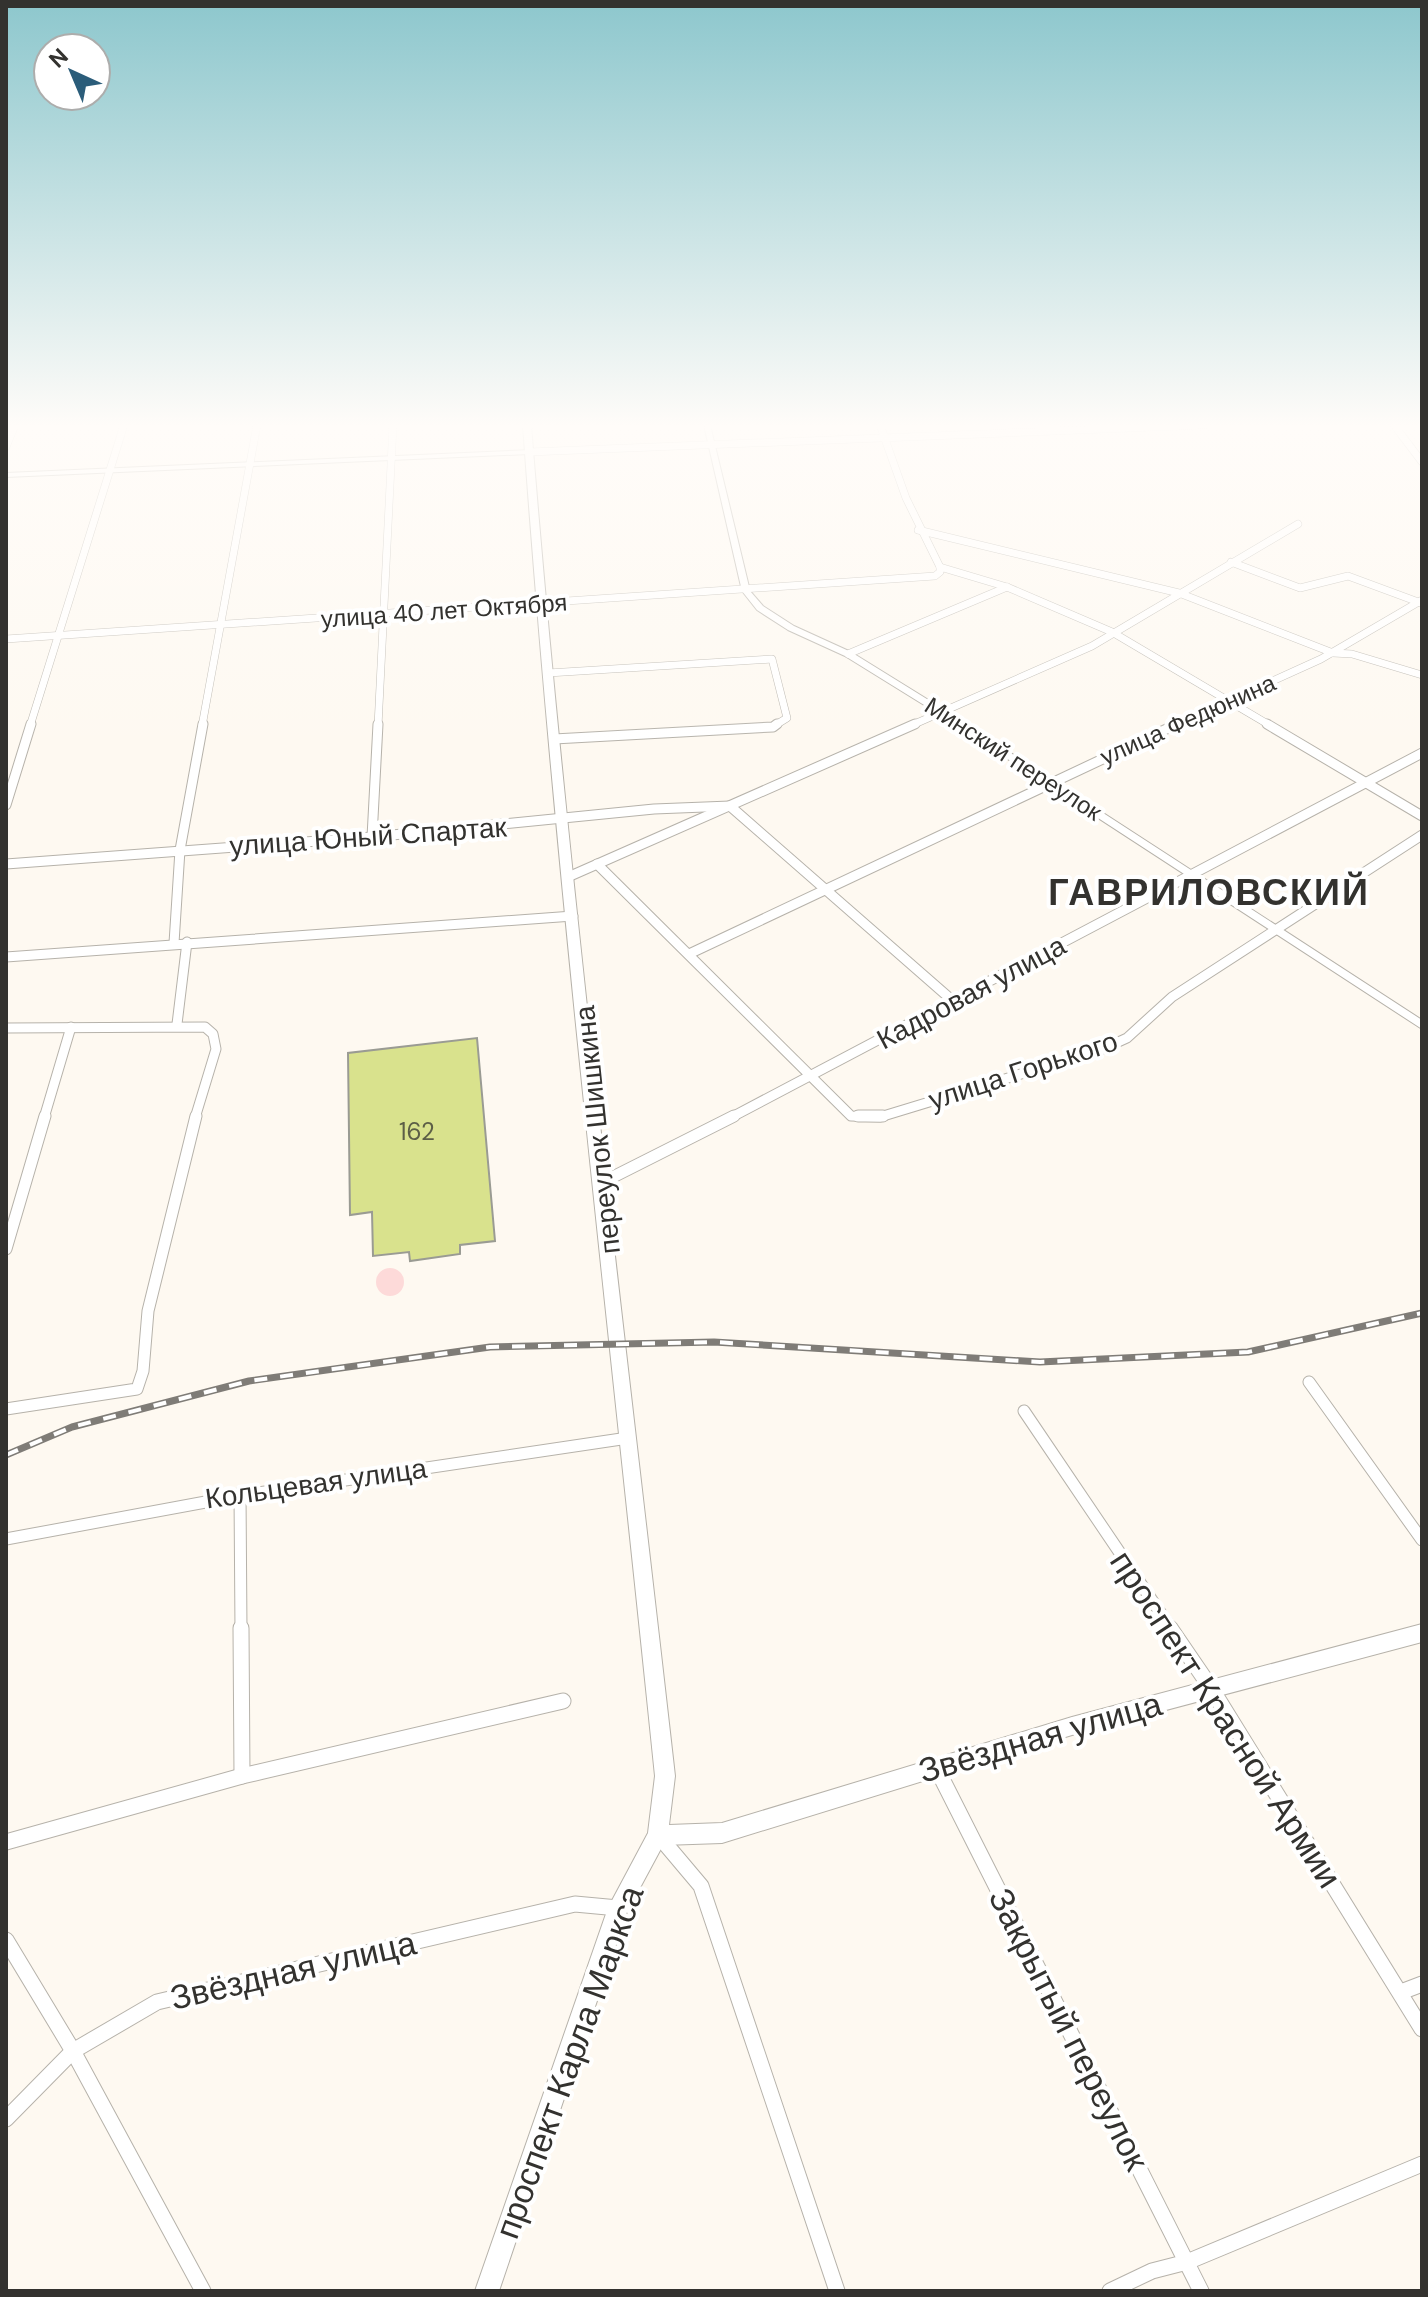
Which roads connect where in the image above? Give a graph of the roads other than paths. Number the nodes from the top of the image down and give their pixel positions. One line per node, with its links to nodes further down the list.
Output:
1 (90, 532): 19 (street)
2 (239, 532): 17 (street)
3 (388, 532): 16 (street)
4 (535, 532): 15 (main road, переулок Шишкина)
5 (732, 532): 12 (street)
6 (919, 532): 10 (street)
7 (927, 532): 13 (street)
8 (1284, 532): 9 (street, улица Юный Спартак)
9 (1231, 562): 13 (street, улица Юный Спартак); 14 (street)
10 (940, 567): 11 (street); 12 (street, улица 40 лет Октября)
11 (1007, 587): 18 (street); 22 (street)
12 (746, 591): 15 (street, улица 40 лет Октября); 22 (street, Минский переулок)
13 (1179, 593): 18 (street, улица Юный Спартак); 21 (street)
14 (1420, 602): 21 (street, улица Федюнина)
15 (541, 604): 16 (street, улица 40 лет Октября); 23 (main road, переулок Шишкина)
16 (383, 615): 17 (street, улица 40 лет Октября); 36 (street)
17 (224, 625): 19 (street, улица 40 лет Октября); 37 (street)
18 (1112, 632): 25 (street); 26 (street, улица Юный Спартак)
19 (59, 636): 20 (street, улица 40 лет Октября); 31 (street)
20 (6, 639)
21 (1333, 653): 24 (street); 25 (street, улица Федюнина)
22 (848, 654): 26 (street, Минский переулок)
23 (548, 673): 27 (main road, переулок Шишкина); 27 (street)
24 (1422, 675)
25 (1231, 701): 29 (street, улица Федюнина); 30 (street)
26 (940, 711): 29 (street, Минский переулок); 32 (street, улица Юный Спартак)
27 (554, 739): 34 (main road, переулок Шишкина)
28 (1422, 753): 30 (street, Кадровая улица)
29 (1050, 782): 40 (street, Минский переулок); 42 (street, улица Федюнина)
30 (1364, 783): 33 (street); 40 (street, Кадровая улица)
31 (6, 805)
32 (730, 806): 34 (street, улица Юный Спартак); 39 (street, улица Юный Спартак); 42 (street)
33 (1422, 816)
34 (563, 821): 36 (street, улица Юный Спартак); 41 (main road, переулок Шишкина)
35 (1422, 835): 44 (street, улица Горького)
36 (372, 837): 37 (street, улица Юный Спартак)
37 (180, 850): 38 (street, улица Юный Спартак); 46 (street)
38 (6, 864)
39 (597, 864): 41 (street, улица Юный Спартак); 47 (street)
40 (1191, 876): 44 (street, Минский переулок); 49 (street, Кадровая улица)
41 (568, 877): 43 (main road, переулок Шишкина)
42 (825, 890): 47 (street, улица Федюнина); 49 (street)
43 (573, 916): 45 (street); 55 (main road, переулок Шишкина)
44 (1273, 930): 51 (street, Минский переулок); 54 (street, улица Горького)
45 (187, 942): 46 (street); 50 (street)
46 (174, 943): 48 (street)
47 (689, 954): 54 (street)
48 (6, 957)
49 (953, 1001): 54 (street, Кадровая улица)
50 (177, 1024): 52 (street); 58 (street)
51 (1422, 1025)
52 (71, 1027): 53 (street); 56 (street)
53 (6, 1028)
54 (810, 1078): 55 (street, Кадровая улица)
55 (603, 1182): 60 (main road, переулок Шишкина)
56 (6, 1249)
57 (1309, 1382): 63 (street)
58 (6, 1409)
59 (1024, 1411): 65 (street, проспект Красной Армии)
60 (628, 1438): 61 (street, Кольцевая улица); 69 (main road, переулок Шишкина)
61 (240, 1493): 62 (street, Кольцевая улица); 68 (street)
62 (6, 1539)
63 (1422, 1540)
64 (1422, 1633): 65 (main road, Звёздная улица)
65 (1211, 1688): 67 (main road, Звёздная улица); 74 (street, проспект Красной Армии)
66 (563, 1701): 68 (street)
67 (936, 1767): 69 (main road, Звёздная улица); 79 (street, Закрытый переулок)
68 (242, 1776): 70 (street)
69 (658, 1835): 71 (main road, проспект Карла Маркса); 82 (street)
70 (6, 1842)
71 (618, 1908): 76 (street, Звёздная улица); 81 (main road, проспект Карла Маркса)
72 (6, 1940): 76 (street)
73 (1422, 1984): 74 (street)
74 (1401, 1992): 75 (street, проспект Красной Армии)
75 (1422, 2029)
76 (73, 2051): 77 (street, Звёздная улица); 80 (street)
77 (6, 2119)
78 (1422, 2164): 79 (street)
79 (1187, 2262): 83 (street); 84 (street, Закрытый переулок)
80 (203, 2291)
81 (487, 2291)
82 (837, 2291)
83 (1110, 2291)
84 (1201, 2291)

